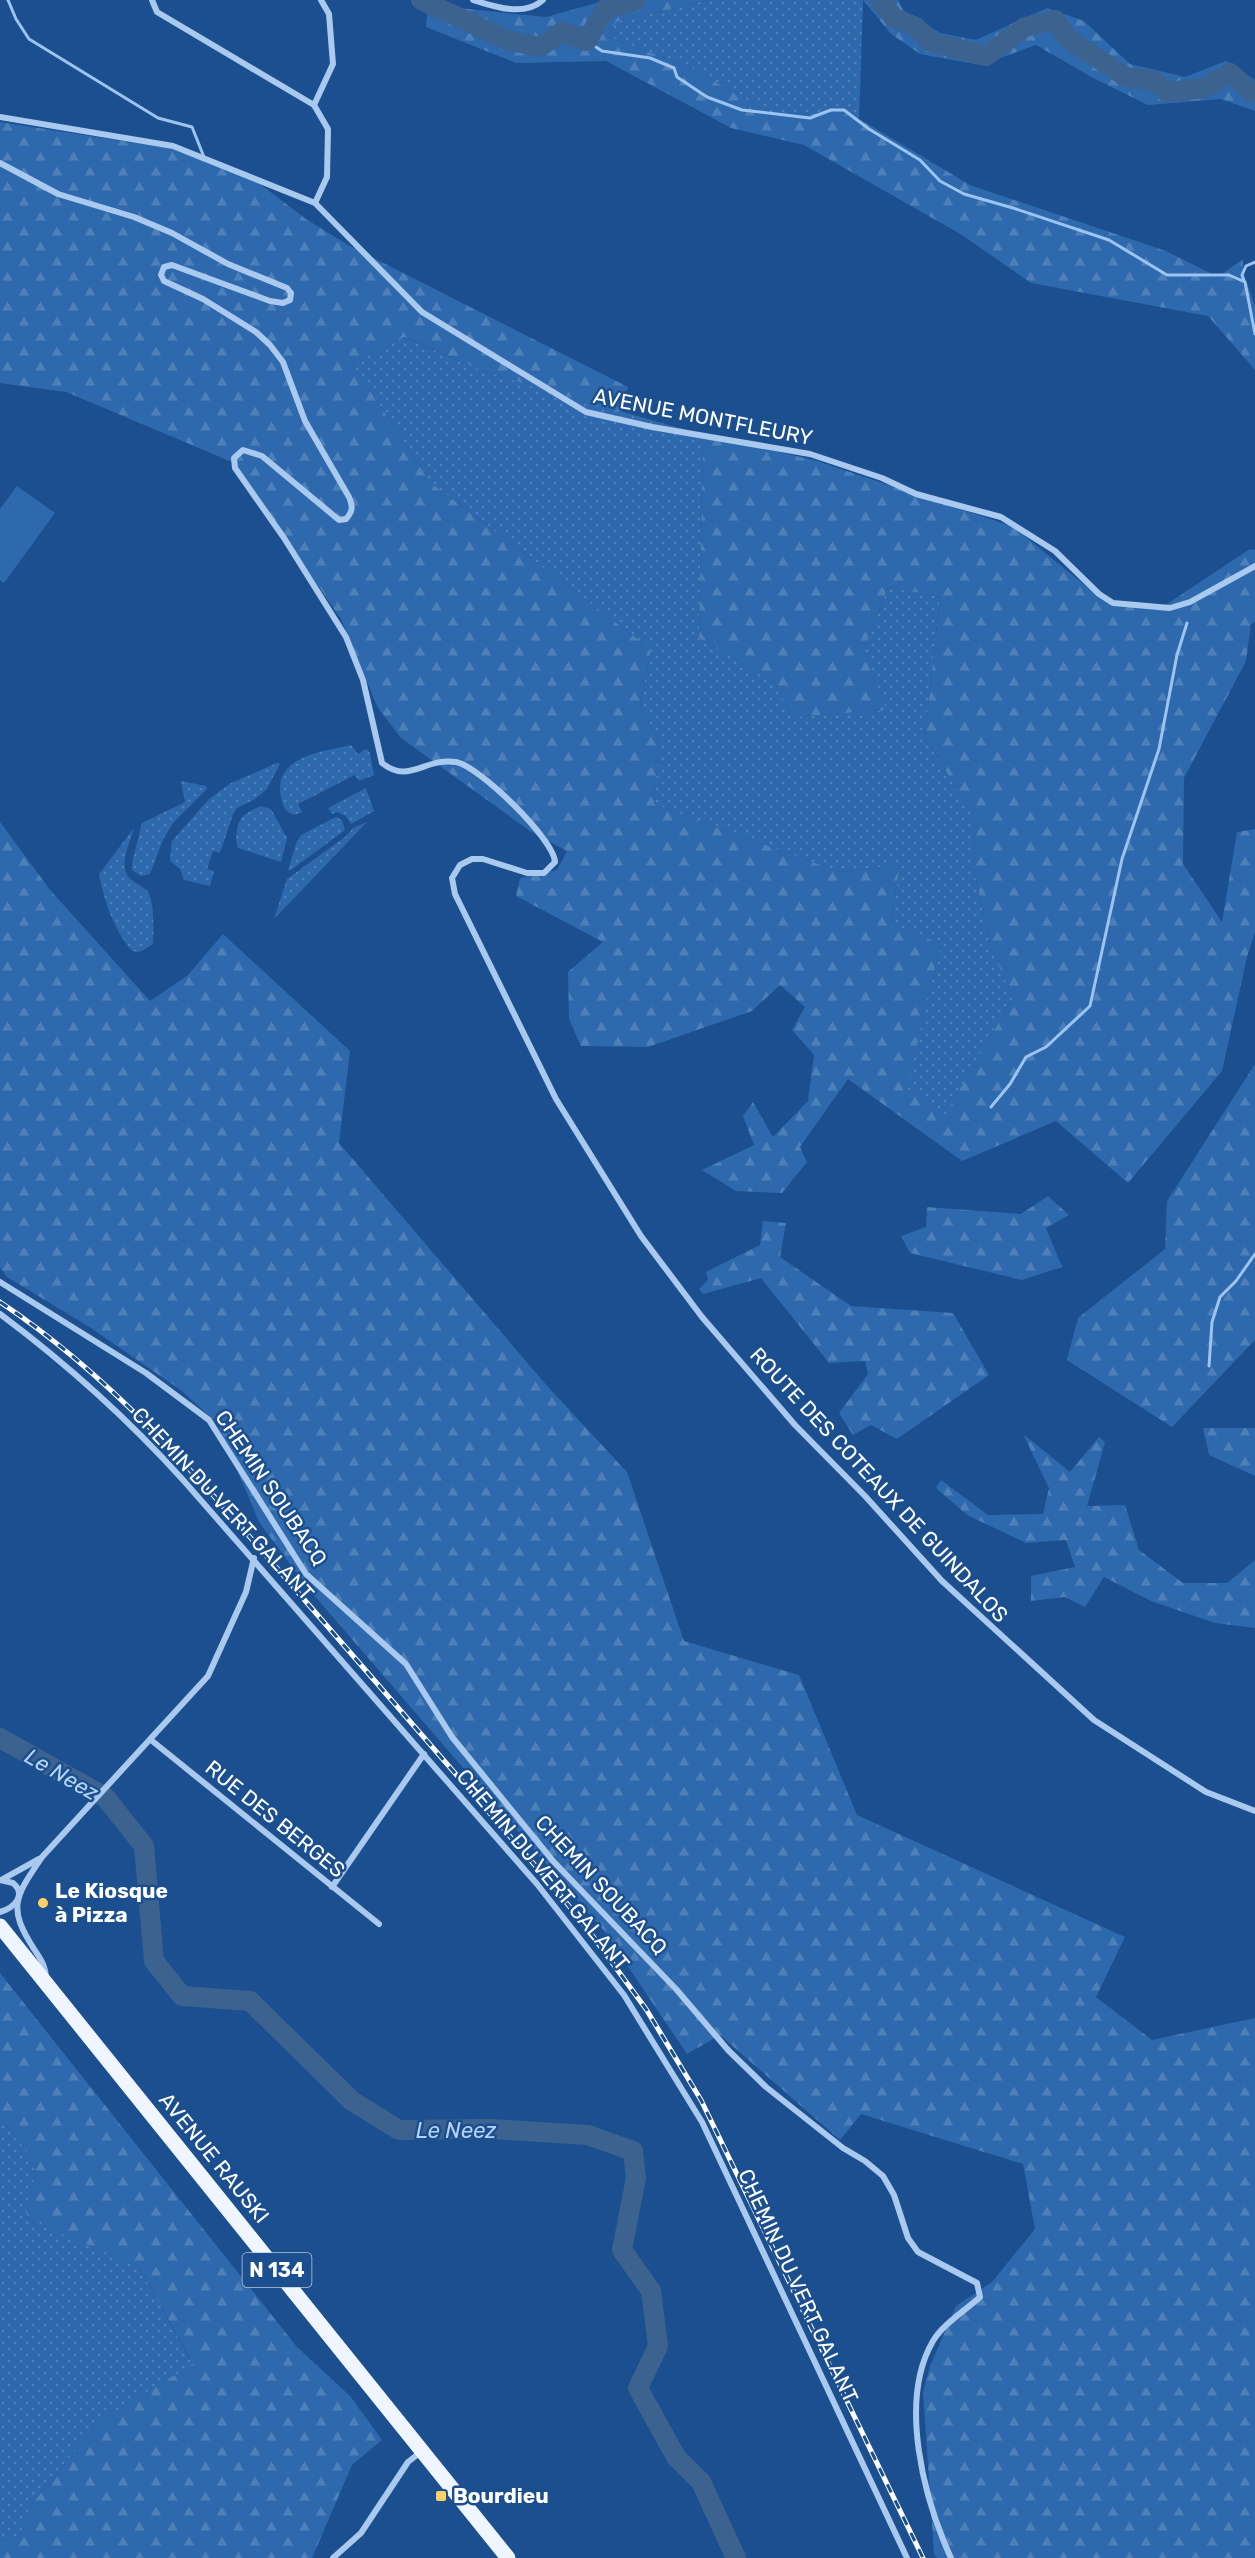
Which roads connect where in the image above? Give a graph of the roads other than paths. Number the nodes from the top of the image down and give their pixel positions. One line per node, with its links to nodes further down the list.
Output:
1 (152, 0): 5 (street)
2 (321, 0): 5 (street)
3 (473, 0): 4 (street)
4 (543, 0)
5 (314, 105): 8 (street)
6 (0, 117): 8 (street, AVENUE MONTFLEURY)
7 (0, 164): 15 (street, ROUTE DES COTEAUX DE GUINDALOS)
8 (315, 203): 9 (street, AVENUE MONTFLEURY)
9 (1255, 566)
10 (0, 1282): 28 (street, CHEMIN SOUBACQ)
11 (0, 1314): 12 (street, CHEMIN DU VERT GALANT)
12 (254, 1558): 13 (street); 14 (street, CHEMIN DU VERT GALANT)
13 (150, 1740): 16 (street); 18 (street, RUE DES BERGES)
14 (424, 1754): 18 (street); 27 (street, CHEMIN DU VERT GALANT)
15 (1255, 1811)
16 (42, 1857): 17 (street); 19 (street)
17 (0, 1880): 19 (street)
18 (332, 1887): 21 (street, RUE DES BERGES)
19 (18, 1902): 20 (street); 23 (street)
20 (0, 1912)
21 (379, 1924)
22 (0, 1926): 23 (main road, AVENUE RAUSKI / N 134)
23 (46, 1982): 24 (main road, AVENUE RAUSKI / N 134)
24 (423, 2451): 25 (street); 26 (main road, AVENUE RAUSKI / N 134)
25 (333, 2558)
26 (508, 2558)
27 (907, 2558)
28 (951, 2558)

